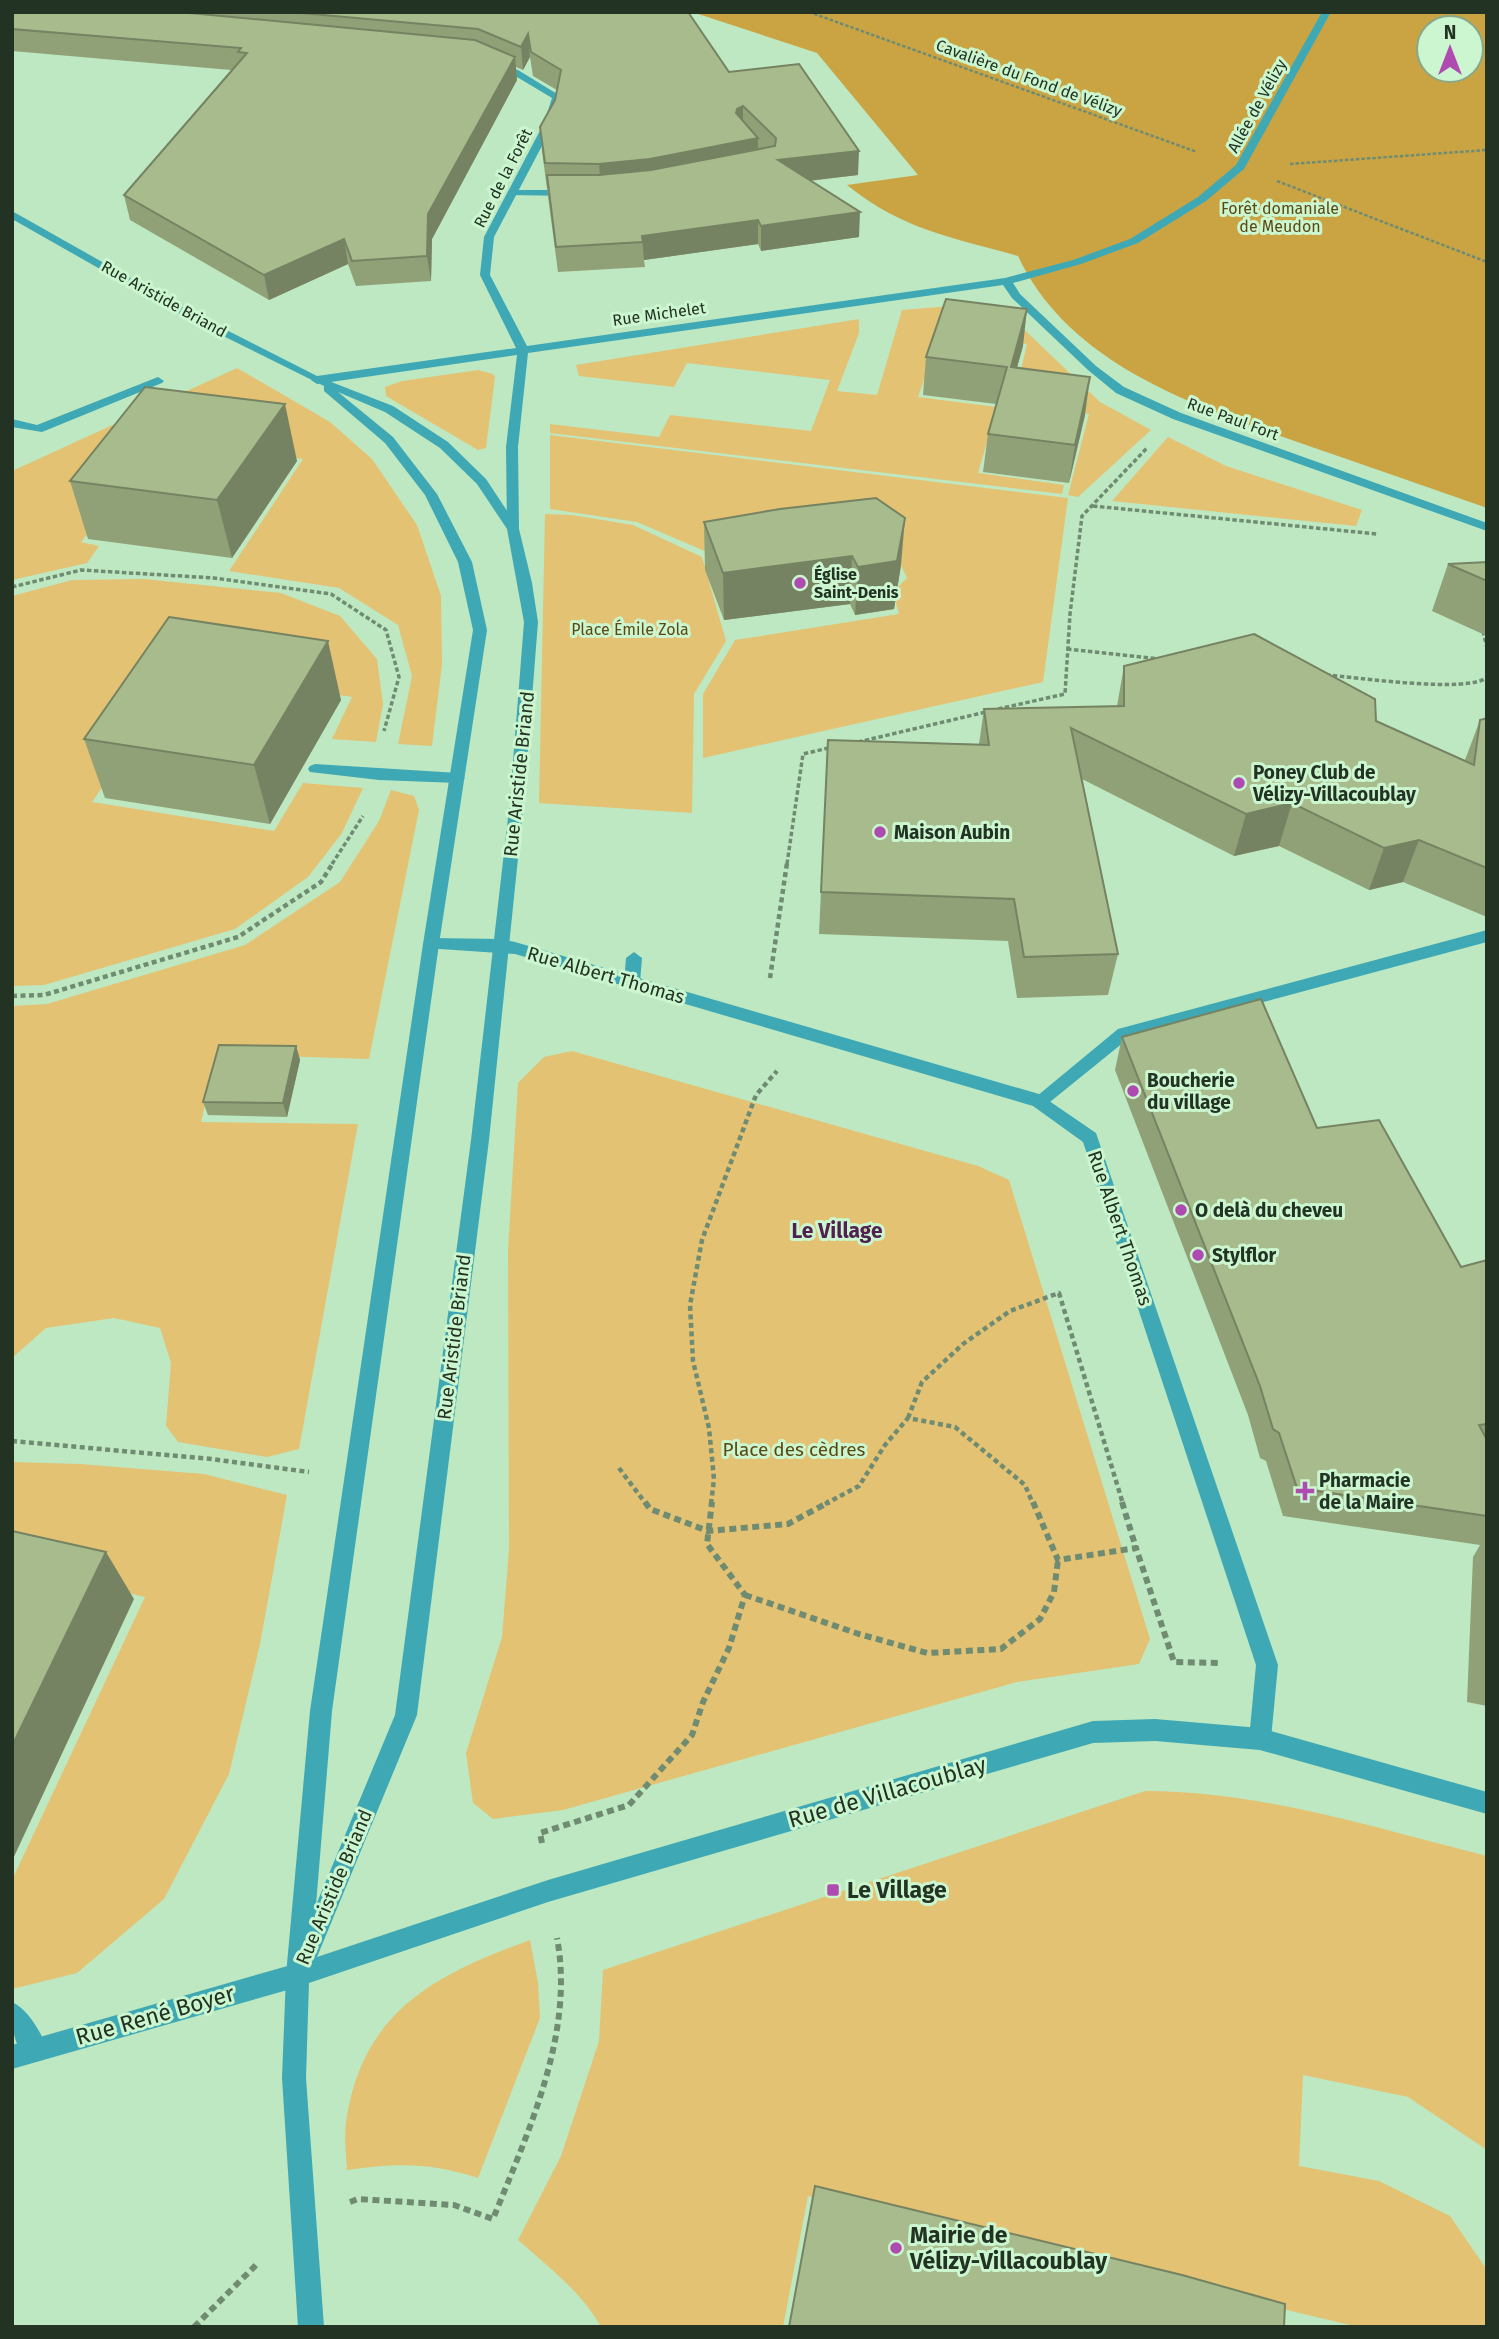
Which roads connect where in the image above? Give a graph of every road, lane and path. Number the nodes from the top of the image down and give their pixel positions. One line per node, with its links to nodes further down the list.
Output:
1 (809, 12): 5 (path, Cavalière du Fond de Vélizy)
2 (1327, 12): 5 (street, Allée de Vélizy)
3 (480, 58): 6 (street, Rue de la Forêt)
4 (1487, 150): 5 (path)
5 (1240, 167): 9 (path, Cavalière du Fond de Vélizy); 10 (street, Allée de Vélizy)
6 (512, 192): 7 (street); 11 (street, Rue de la Forêt)
7 (589, 194)
8 (12, 214): 12 (street, Rue Aristide Briand)
9 (1487, 262)
10 (1006, 281): 11 (street, Rue Michelet); 14 (street, Rue Paul Fort)
11 (523, 350): 12 (street, Rue Michelet); 18 (street)
12 (317, 380): 18 (street, Rue Aristide Briand); 31 (street, Rue Aristide Briand)
13 (158, 382): 15 (street)
14 (1177, 416): 16 (path); 17 (street, Rue Paul Fort)
15 (12, 423)
16 (1092, 506): 19 (path); 23 (path)
17 (1487, 527)
18 (513, 529): 34 (street, Rue Aristide Briand)
19 (1382, 534)
20 (12, 587): 30 (path)
21 (1482, 626): 22 (path)
22 (1487, 648)
23 (1067, 649): 24 (path); 27 (path)
24 (1164, 659)
25 (1314, 674): 26 (path)
26 (1487, 677)
27 (855, 742)
28 (842, 745): 38 (path)
29 (315, 769): 30 (street)
30 (379, 775): 31 (street); 37 (path)
31 (458, 778): 33 (street, Rue Aristide Briand)
32 (1487, 936): 40 (street)
33 (431, 944): 34 (street, Rue Albert Thomas); 44 (street, Rue Aristide Briand)
34 (500, 945): 36 (street, Rue Albert Thomas); 53 (street, Rue Aristide Briand)
35 (634, 958): 36 (street)
36 (632, 982): 38 (street, Rue Albert Thomas)
37 (12, 996)
38 (764, 1021): 39 (street, Rue Albert Thomas)
39 (801, 1032): 40 (street, Rue Albert Thomas); 45 (path)
40 (1040, 1101): 49 (street, Rue Albert Thomas)
41 (908, 1418): 45 (path); 46 (path); 47 (path)
42 (12, 1441): 44 (path)
43 (619, 1468): 45 (path)
44 (355, 1478): 53 (street, Rue Aristide Briand)
45 (708, 1531): 48 (path)
46 (1136, 1548): 47 (path); 49 (path)
47 (1058, 1560): 48 (path)
48 (745, 1595): 52 (path)
49 (1267, 1665): 50 (street, Rue Albert Thomas)
50 (1259, 1739): 51 (street, Rue de Villacoublay); 52 (street, Rue de Villacoublay)
51 (1487, 1803)
52 (548, 1891): 53 (street, Rue de Villacoublay); 57 (path)
53 (298, 1975): 55 (street, Rue René Boyer); 57 (street)
54 (12, 2014): 55 (street)
55 (36, 2050): 56 (street, Rue René Boyer)
56 (12, 2057)
57 (304, 2218): 58 (path); 59 (street)
58 (194, 2327)
59 (311, 2327)

